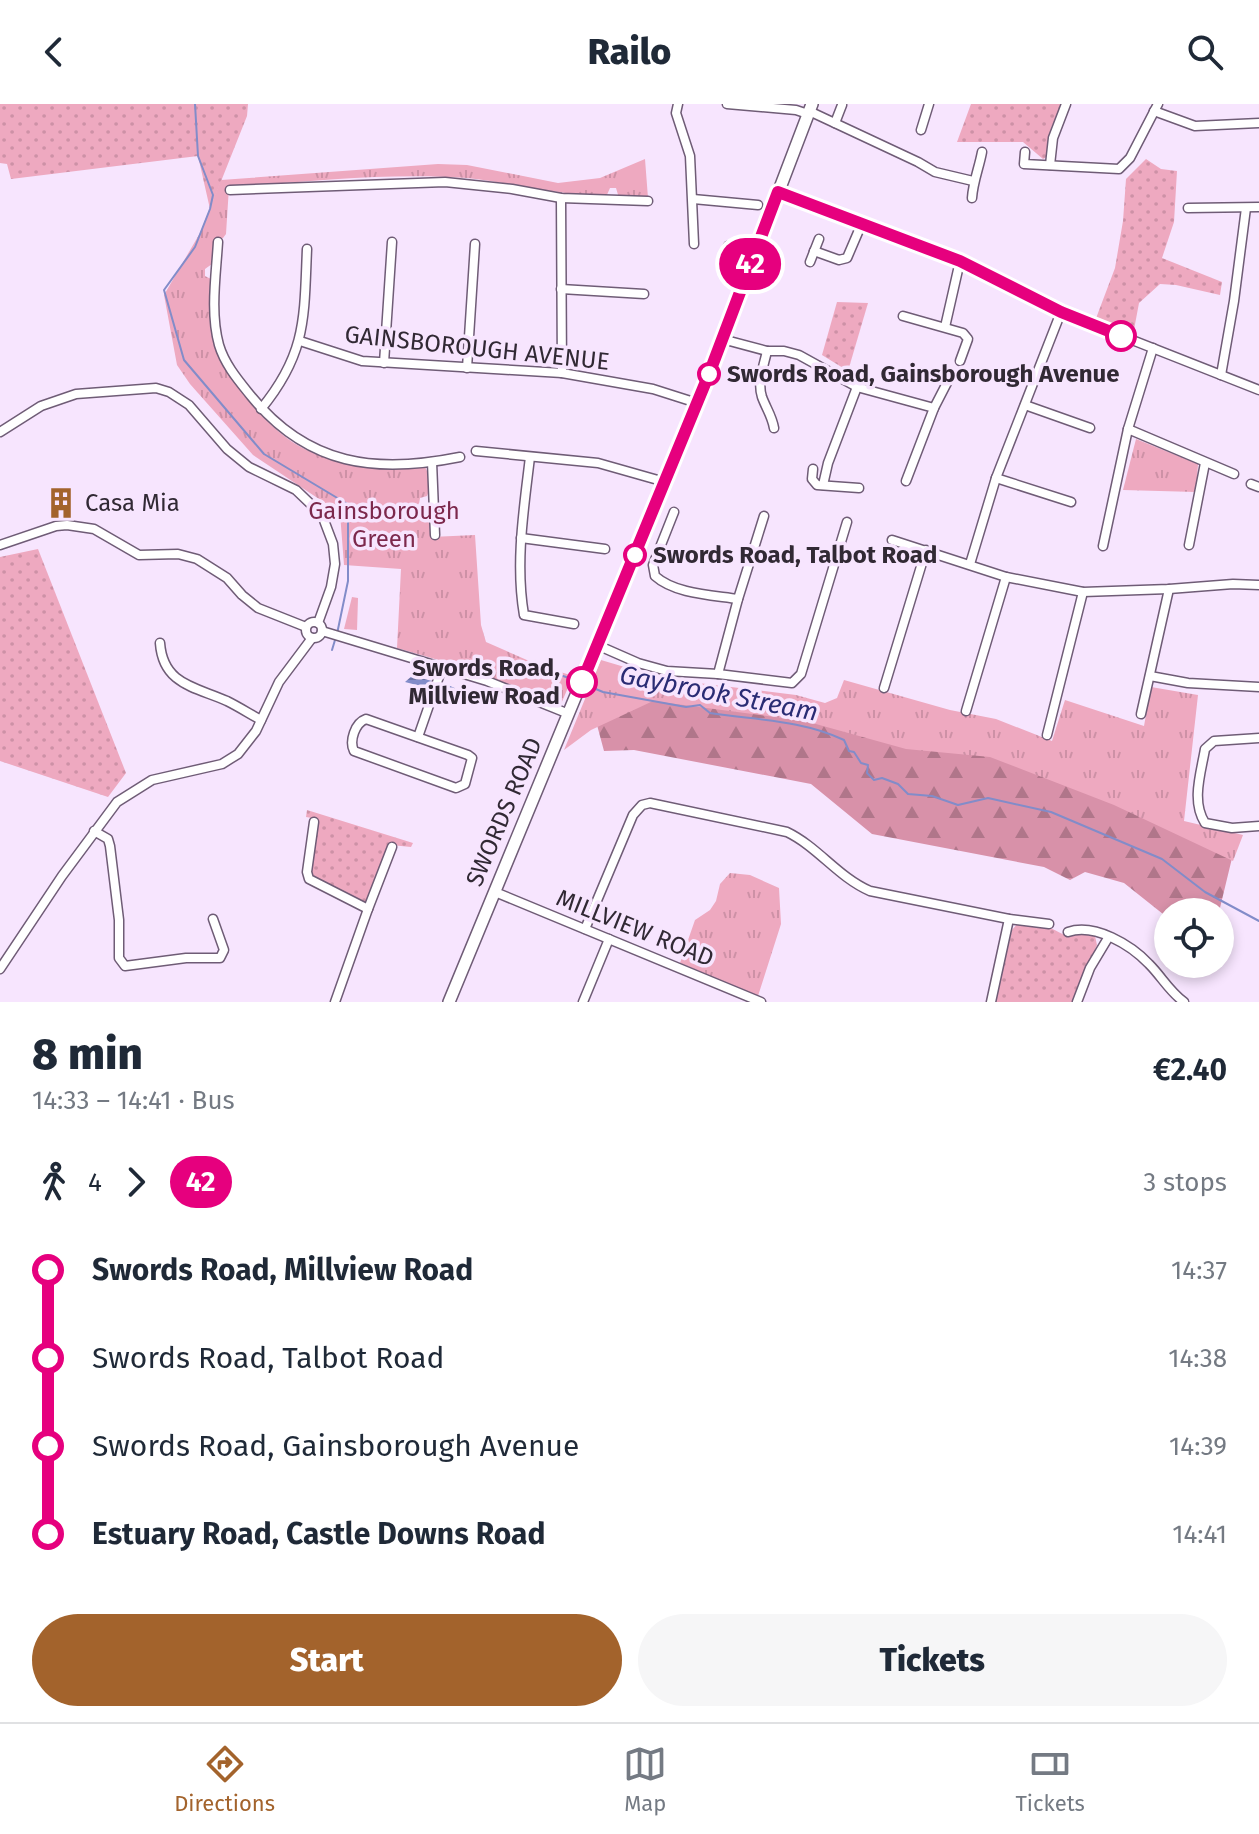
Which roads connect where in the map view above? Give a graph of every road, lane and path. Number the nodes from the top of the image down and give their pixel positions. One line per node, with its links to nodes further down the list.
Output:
1 (678, 104): 21 (street)
2 (727, 104): 7 (street)
3 (929, 104): 9 (street)
4 (1066, 104): 15 (street)
5 (842, 105): 10 (street)
6 (1156, 108): 11 (street); 15 (street)
7 (810, 110): 10 (street); 18 (main road, SWORDS ROAD)
8 (914, 114): 9 (street)
9 (925, 116): 12 (street)
10 (835, 123): 16 (street)
11 (1259, 123)
12 (921, 130)
13 (982, 152): 16 (street)
14 (1025, 152): 15 (street)
15 (1050, 165)
16 (973, 181): 20 (street)
17 (230, 190): 19 (street)
18 (778, 192): 27 (street); 35 (main road, SWORDS ROAD)
19 (561, 198): 22 (street); 39 (street)
20 (972, 198)
21 (693, 199): 23 (street); 32 (street)
22 (648, 201)
23 (758, 205)
24 (1259, 207): 26 (street)
25 (1188, 208): 26 (street)
26 (1246, 208): 52 (street)
27 (862, 223): 36 (street); 37 (street)
28 (819, 239): 36 (street)
29 (218, 242): 59 (street)
30 (392, 242): 49 (street)
31 (475, 244): 50 (street)
32 (694, 244)
33 (728, 246): 35 (street)
34 (307, 249): 45 (street)
35 (756, 249): 44 (main road, SWORDS ROAD)
36 (814, 251): 38 (street)
37 (960, 261): 41 (street); 43 (street)
38 (810, 262)
39 (561, 289): 40 (street); 51 (street)
40 (644, 294)
41 (1061, 312): 46 (street); 57 (street)
42 (903, 316): 43 (street)
43 (945, 327): 48 (street)
44 (722, 339): 47 (street); 56 (main road, SWORDS ROAD)
45 (300, 341): 49 (street, GAINSBOROUGH AVENUE); 59 (street)
46 (1153, 348): 52 (street); 62 (street)
47 (767, 351): 54 (street); 60 (street)
48 (960, 361)
49 (384, 363): 50 (street, GAINSBOROUGH AVENUE)
50 (467, 368): 51 (street, GAINSBOROUGH AVENUE)
51 (562, 373): 56 (street, GAINSBOROUGH AVENUE)
52 (1221, 375): 55 (street)
53 (950, 377): 58 (street)
54 (857, 387): 58 (street); 74 (street)
55 (1259, 390)
56 (697, 403): 73 (main road, SWORDS ROAD)
57 (1025, 405): 61 (street); 71 (street)
58 (934, 408): 72 (street)
59 (261, 409): 67 (street)
60 (774, 428)
61 (1090, 428)
62 (1128, 429): 68 (street); 85 (street)
63 (0, 432): 96 (street)
64 (476, 451): 66 (street)
65 (460, 457): 67 (street)
66 (530, 457): 73 (street); 81 (street)
67 (432, 462): 80 (street)
68 (1205, 463): 70 (street); 84 (street)
69 (813, 469): 74 (street)
70 (1234, 474)
71 (996, 478): 76 (street); 88 (street)
72 (906, 481)
73 (665, 482): 99 (main road, SWORDS ROAD)
74 (823, 485): 75 (street)
75 (859, 488)
76 (1071, 502)
77 (674, 512): 93 (street)
78 (764, 516): 93 (street)
79 (847, 522): 101 (street)
80 (435, 535)
81 (521, 538): 86 (street); 94 (street)
82 (892, 540): 87 (street)
83 (0, 545): 95 (street)
84 (1189, 545)
85 (1103, 546)
86 (605, 549)
87 (926, 550): 88 (street); 104 (street)
88 (970, 564): 89 (street)
89 (1006, 577): 92 (street); 105 (street)
90 (1259, 585): 91 (street)
91 (1169, 589): 92 (street); 102 (street)
92 (1083, 592): 109 (street)
93 (738, 599): 101 (street)
94 (574, 624)
95 (306, 627): 96 (street); 97 (street)
96 (320, 627): 97 (street); 100 (street)
97 (312, 638): 108 (street)
98 (160, 643): 108 (street)
99 (597, 645): 101 (street); 106 (main road, SWORDS ROAD)
100 (442, 668): 106 (street); 110 (street)
101 (718, 674)
102 (1150, 676): 103 (street); 107 (street)
103 (1259, 687)
104 (884, 688)
105 (966, 711)
106 (569, 714): 116 (main road, SWORDS ROAD)
107 (1141, 714)
108 (261, 720): 114 (street)
109 (1047, 735)
110 (418, 737): 110 (street)
111 (1259, 738): 113 (street)
112 (314, 822): 117 (street)
113 (1259, 826)
114 (94, 831): 118 (street); 125 (street)
115 (392, 847): 117 (street)
116 (495, 892): 121 (street, MILLVIEW ROAD); 127 (main road, SWORDS ROAD)
117 (368, 909): 126 (street)
118 (213, 919)
119 (1009, 919): 120 (street); 121 (street); 130 (street)
120 (1049, 924)
121 (585, 929): 124 (street, MILLVIEW ROAD)
122 (1068, 932): 123 (street)
123 (1108, 938): 131 (street); 132 (street)
124 (609, 939): 128 (street); 129 (street, MILLVIEW ROAD)
125 (0, 969)
126 (335, 1002)
127 (449, 1002)
128 (583, 1002)
129 (761, 1002)
130 (991, 1002)
131 (1077, 1002)
132 (1184, 1002)

